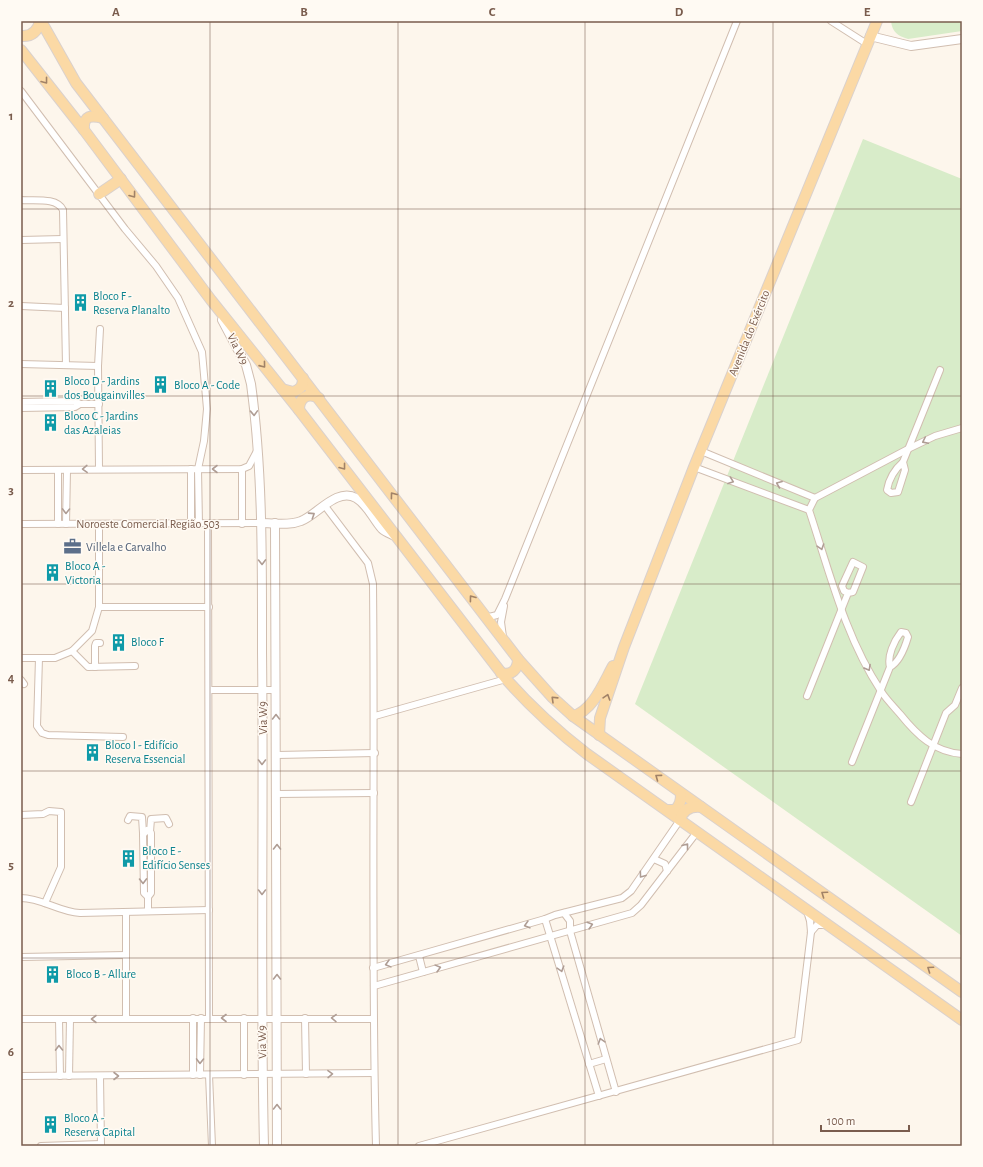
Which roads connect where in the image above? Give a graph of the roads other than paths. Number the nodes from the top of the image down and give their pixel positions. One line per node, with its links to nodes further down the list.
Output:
1 (41, 21): 5 (main road); 10 (main road)
2 (737, 21): 61 (street)
3 (831, 21): 7 (street)
4 (876, 21): 7 (main road, Avenida do Exército)
5 (21, 36)
6 (962, 39): 7 (street)
7 (869, 40): 36 (main road, Avenida do Exército)
8 (21, 50): 11 (main road, one-way to 11)
9 (21, 91): 13 (street)
10 (103, 118): 11 (main road); 25 (main road)
11 (84, 130): 12 (main road)
12 (121, 179): 13 (main road); 17 (main road, one-way to 17)
13 (99, 194): 41 (street)
14 (21, 200): 15 (street)
15 (64, 239): 16 (street); 19 (street)
16 (21, 240)
17 (211, 300): 26 (main road, one-way to 26); 35 (street, Via W9, one-way to 35)
18 (21, 306): 19 (street)
19 (65, 308): 22 (street)
20 (100, 329): 23 (street)
21 (21, 364): 22 (street)
22 (66, 365): 23 (street)
23 (98, 366): 30 (street)
24 (940, 370): 34 (street)
25 (303, 378): 26 (main road); 27 (main road)
26 (282, 389): 32 (main road)
27 (319, 398): 32 (main road); 65 (main road, one-way to 27)
28 (21, 402): 29 (street)
29 (80, 404): 30 (street); 31 (street)
30 (99, 404): 39 (street)
31 (21, 408)
32 (299, 410): 59 (main road, one-way to 59)
33 (962, 428): 34 (street, one-way to 34)
34 (908, 449): 37 (street); 46 (street)
35 (257, 450): 42 (street); 58 (street, Via W9)
36 (701, 451): 38 (main road, Avenida do Exército); 46 (street, one-way to 36)
37 (903, 462): 37 (street)
38 (694, 467): 48 (street, one-way to 48); 68 (main road, Avenida do Exército)
39 (100, 469): 40 (street); 45 (street, one-way to 45)
40 (191, 469): 41 (street); 54 (street)
41 (198, 469): 42 (street, one-way to 41); 55 (street)
42 (242, 469): 57 (street)
43 (21, 470): 44 (street)
44 (58, 470): 45 (street); 51 (street)
45 (67, 470): 52 (street, one-way to 52)
46 (815, 498): 48 (street)
47 (325, 506): 49 (street, Noroeste Comercial Região 503, one-way to 47); 59 (street, Noroeste Comercial Região 503); 85 (street)
48 (809, 510): 64 (street, one-way to 64)
49 (275, 523): 58 (street, Noroeste Comercial Região 503); 74 (street, Via W9)
50 (21, 524): 51 (street, Noroeste Comercial Região 503)
51 (58, 524): 52 (street, Noroeste Comercial Região 503)
52 (66, 524): 53 (street, Noroeste Comercial Região 503)
53 (98, 524): 54 (street, Noroeste Comercial Região 503); 62 (street)
54 (191, 524): 55 (street, Noroeste Comercial Região 503)
55 (199, 524): 56 (street, Noroeste Comercial Região 503)
56 (208, 524): 57 (street, Noroeste Comercial Região 503); 63 (street)
57 (242, 524): 58 (street, Noroeste Comercial Região 503)
58 (261, 524): 72 (street, Via W9, one-way to 72)
59 (395, 536): 78 (main road)
60 (848, 594): 60 (street); 64 (street)
61 (505, 599): 65 (street); 66 (street)
62 (100, 607): 63 (street); 69 (street)
63 (209, 607): 80 (street)
64 (841, 608): 83 (street, one-way to 83); 84 (street)
65 (485, 615): 66 (main road)
66 (505, 642): 73 (main road)
67 (100, 643): 76 (street)
68 (624, 647): 86 (main road, Avenida do Exército); 87 (main road, Avenida do Exército, one-way to 68)
69 (72, 651): 71 (street); 76 (street)
70 (21, 658): 71 (street)
71 (39, 658): 88 (street)
72 (262, 658): 74 (street); 81 (street, Via W9)
73 (518, 659): 78 (main road); 86 (main road, one-way to 73)
74 (276, 660): 82 (street, Via W9)
75 (135, 666): 76 (street)
76 (95, 667)
77 (890, 667): 77 (street); 83 (street)
78 (503, 676): 85 (street); 101 (main road)
79 (962, 688): 91 (street)
80 (209, 690): 81 (street); 112 (street)
81 (263, 690): 82 (street); 90 (street, Via W9)
82 (276, 690): 89 (street, Via W9, one-way to 82)
83 (881, 691): 91 (street); 95 (street)
84 (807, 696)
85 (374, 716): 92 (street)
86 (573, 716): 87 (main road)
87 (599, 735): 98 (main road, one-way to 87)
88 (123, 736)
89 (276, 738): 90 (street); 94 (street, Via W9)
90 (262, 739): 133 (street, Via W9, one-way to 133)
91 (933, 746): 93 (street); 99 (street)
92 (375, 752): 94 (street); 96 (street)
93 (962, 754)
94 (277, 755): 97 (street, Via W9)
95 (852, 762)
96 (374, 793): 97 (street); 125 (street)
97 (277, 794): 134 (street, Via W9, one-way to 97)
98 (681, 794): 100 (main road); 101 (main road)
99 (911, 802)
100 (701, 808): 104 (main road); 128 (main road, one-way to 100)
101 (667, 810): 104 (main road)
102 (21, 815): 111 (street)
103 (128, 820): 106 (street)
104 (680, 820): 107 (main road); 108 (street)
105 (169, 824): 106 (street)
106 (147, 832): 114 (street)
107 (697, 832): 109 (street, one-way to 107); 113 (main road)
108 (654, 858): 109 (street); 116 (street, one-way to 116)
109 (666, 871): 119 (street, one-way to 109)
110 (21, 898): 111 (street)
111 (45, 903): 115 (street)
112 (209, 910): 114 (street); 131 (street)
113 (807, 910): 118 (main road); 120 (street)
114 (148, 911): 115 (street)
115 (126, 912): 122 (street)
116 (564, 913): 117 (street); 119 (street)
117 (545, 919): 121 (street); 123 (street, one-way to 123)
118 (828, 925): 120 (street); 141 (main road)
119 (570, 931): 121 (street); 142 (street, one-way to 119)
120 (811, 932): 156 (street)
121 (551, 937): 126 (street, one-way to 121); 143 (street, one-way to 143)
122 (126, 955): 124 (street); 139 (street)
123 (419, 956): 125 (street, one-way to 125); 126 (street)
124 (21, 957)
125 (374, 968): 127 (street)
126 (423, 972): 127 (street)
127 (374, 986): 140 (street)
128 (962, 992)
129 (193, 1018): 130 (street); 139 (street); 146 (street)
130 (201, 1018): 131 (street); 147 (street, one-way to 147)
131 (209, 1018): 132 (street, one-way to 131)
132 (244, 1018): 133 (street); 149 (street)
133 (261, 1018): 134 (street); 150 (street, Via W9)
134 (277, 1018): 135 (street); 151 (street, Via W9)
135 (306, 1018): 140 (street, one-way to 135); 145 (street)
136 (21, 1019): 137 (street)
137 (59, 1019): 138 (street); 153 (street, one-way to 137)
138 (70, 1019): 139 (street, one-way to 138); 154 (street)
139 (126, 1019)
140 (373, 1019): 144 (street)
141 (962, 1020)
142 (606, 1059): 143 (street); 156 (street)
143 (590, 1064): 157 (street)
144 (374, 1073): 145 (street, one-way to 144); 163 (street)
145 (306, 1074): 151 (street)
146 (193, 1075): 147 (street); 155 (street, one-way to 146)
147 (200, 1075): 148 (street)
148 (209, 1075): 149 (street); 160 (street)
149 (244, 1075): 150 (street)
150 (262, 1075): 151 (street); 161 (street, Via W9)
151 (277, 1075): 162 (street, Via W9, one-way to 151)
152 (21, 1076): 153 (street)
153 (60, 1076): 154 (street)
154 (69, 1076): 155 (street)
155 (100, 1076): 158 (street)
156 (616, 1092): 157 (street)
157 (599, 1096): 164 (street)
158 (100, 1145): 159 (street)
159 (41, 1146)
160 (212, 1146)
161 (264, 1146)
162 (277, 1146)
163 (376, 1146)
164 (419, 1146)

